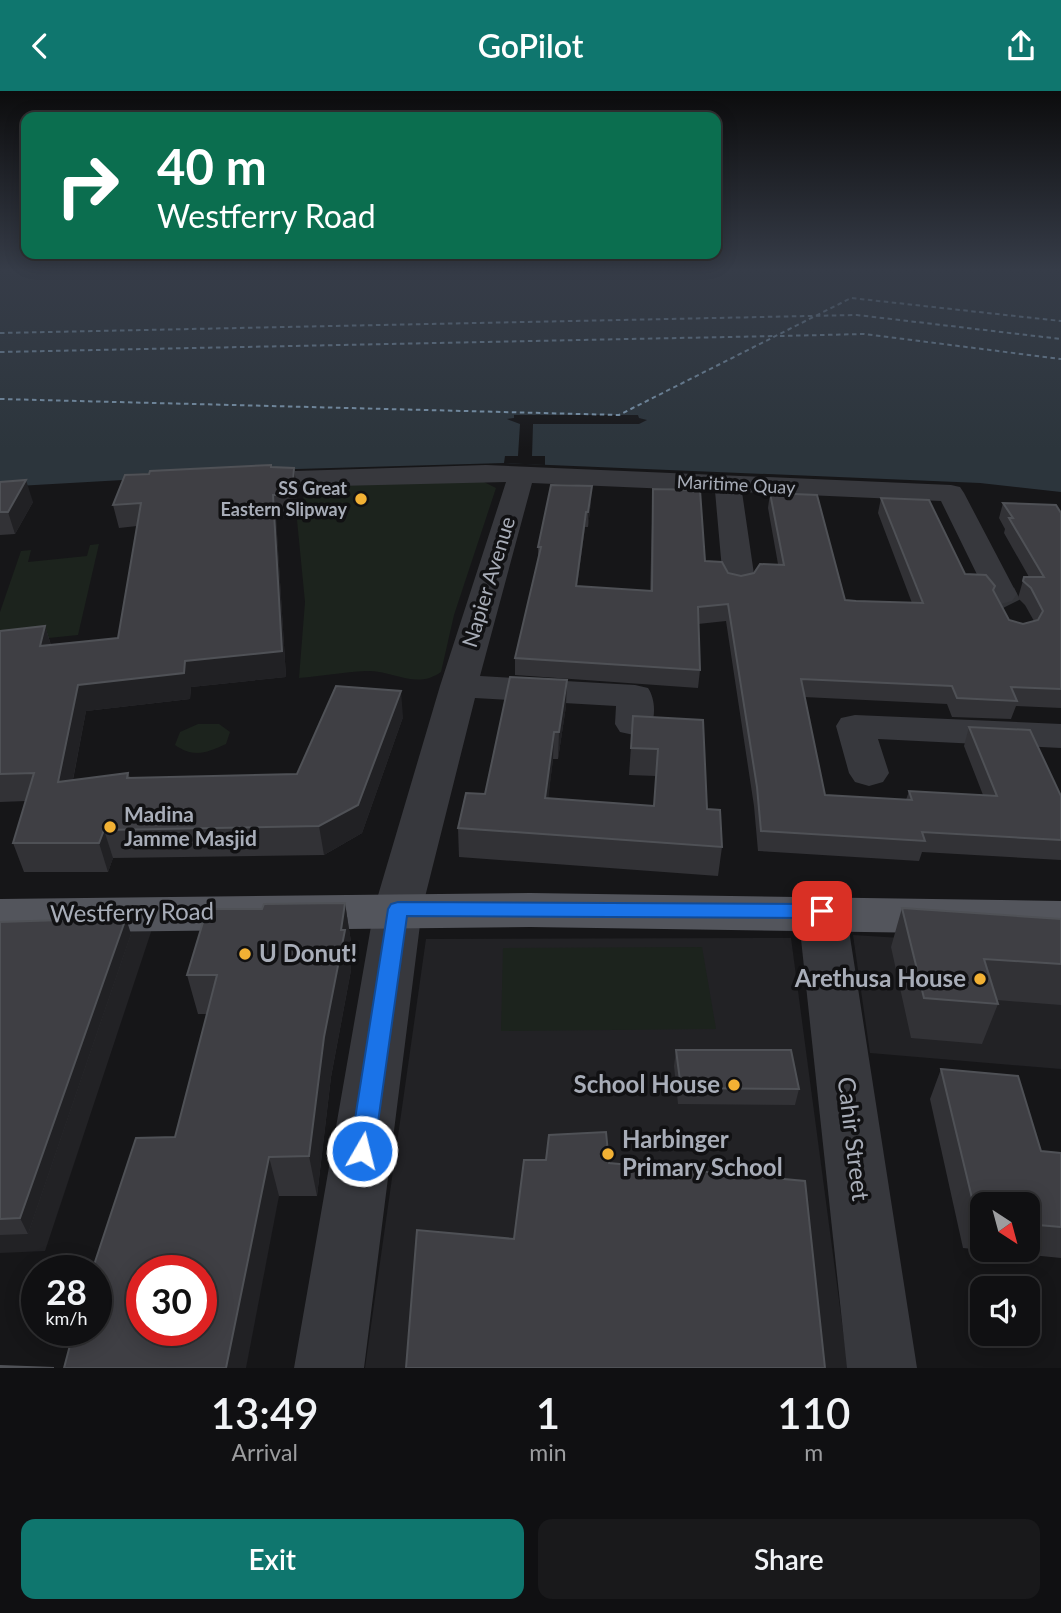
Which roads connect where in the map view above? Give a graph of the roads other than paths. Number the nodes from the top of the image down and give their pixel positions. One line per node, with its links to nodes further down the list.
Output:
1 (522, 474): 2 (street); 3 (street, Maritime Quay); 6 (street, Napier Avenue)
2 (295, 479)
3 (728, 485): 4 (street); 5 (street, Maritime Quay)
4 (741, 591)
5 (1005, 602)
6 (458, 686): 7 (street); 10 (street, Napier Avenue)
7 (635, 724)
8 (1061, 736): 9 (street)
9 (869, 773)
10 (398, 909): 11 (main road, Westferry Road); 12 (main road, Westferry Road); 14 (street, Napier Avenue)
11 (822, 911): 13 (main road, Westferry Road); 15 (street, Cahir Street)
12 (0, 916)
13 (1061, 918)
14 (329, 1368)
15 (882, 1368)

